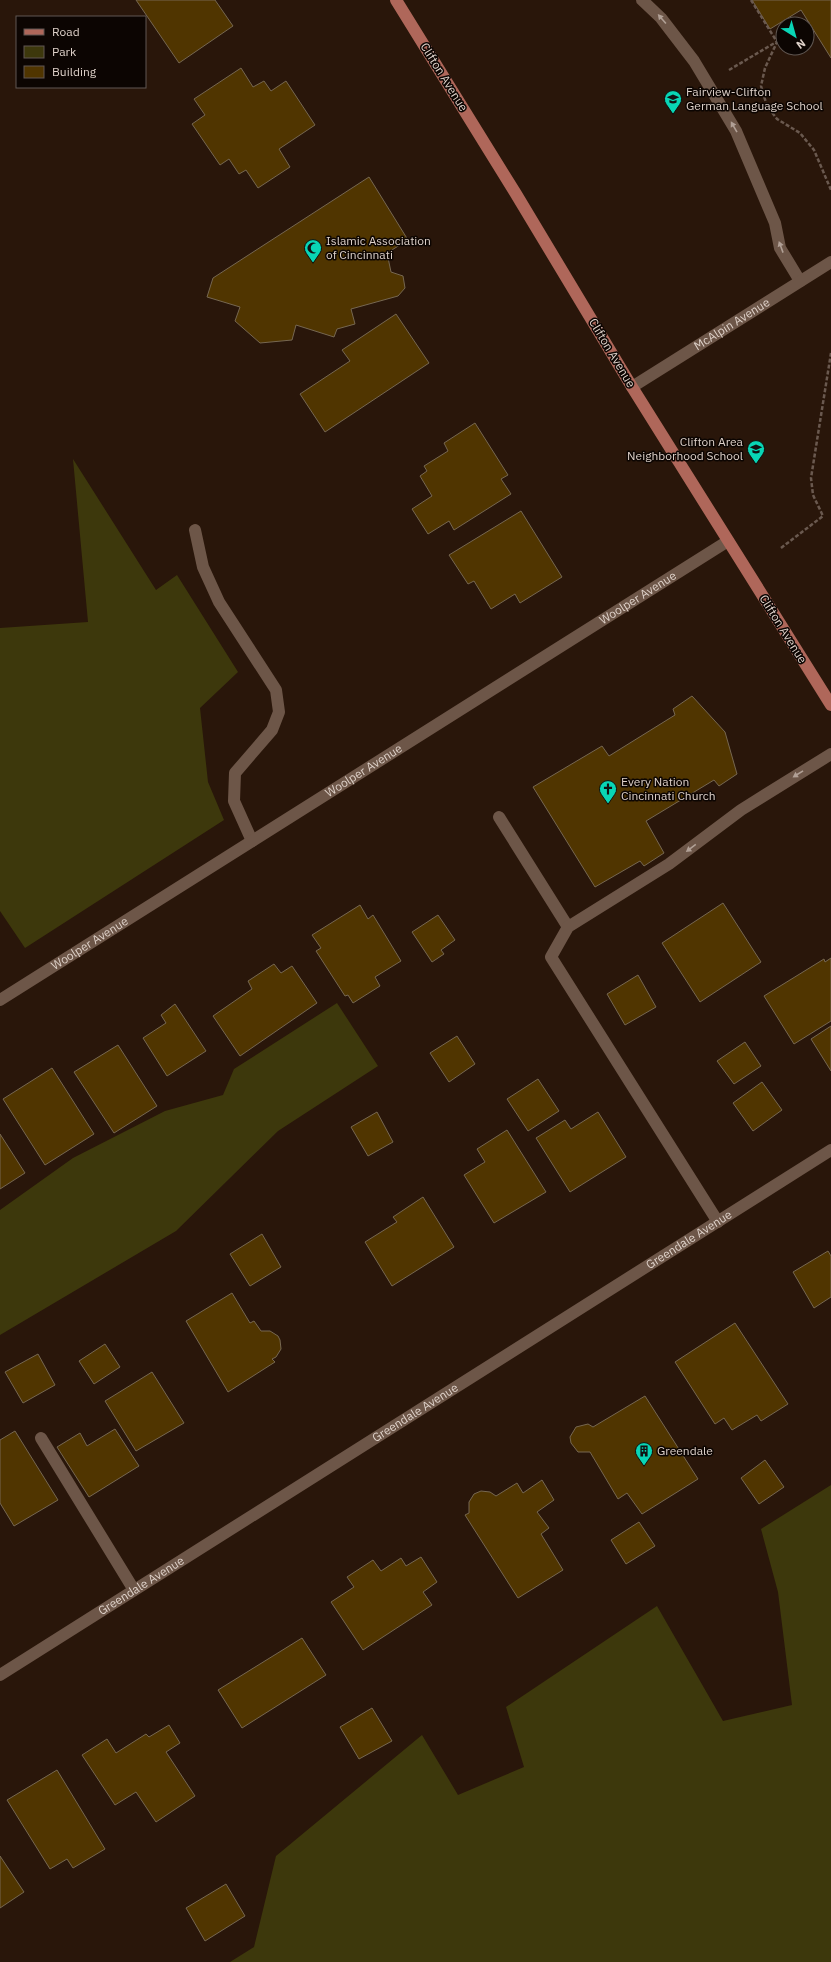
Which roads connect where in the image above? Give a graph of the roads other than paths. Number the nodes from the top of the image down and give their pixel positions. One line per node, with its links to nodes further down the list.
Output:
1 (396, 0): 5 (main road, Clifton Avenue)
2 (642, 0): 4 (street, one-way to 2)
3 (831, 262): 4 (street, McAlpin Avenue)
4 (800, 281): 5 (street, McAlpin Avenue)
5 (632, 387): 7 (main road, Clifton Avenue)
6 (195, 530): 11 (street)
7 (728, 541): 8 (main road, Clifton Avenue); 11 (street, Woolper Avenue)
8 (831, 705)
9 (831, 754): 12 (street, one-way to 12)
10 (499, 817): 12 (street)
11 (252, 841): 13 (street, Woolper Avenue)
12 (568, 927): 15 (street)
13 (0, 1000)
14 (831, 1150): 15 (street, Greendale Avenue)
15 (718, 1222): 17 (street, Greendale Avenue)
16 (41, 1438): 17 (street)
17 (134, 1590): 18 (street, Greendale Avenue)
18 (0, 1675)

